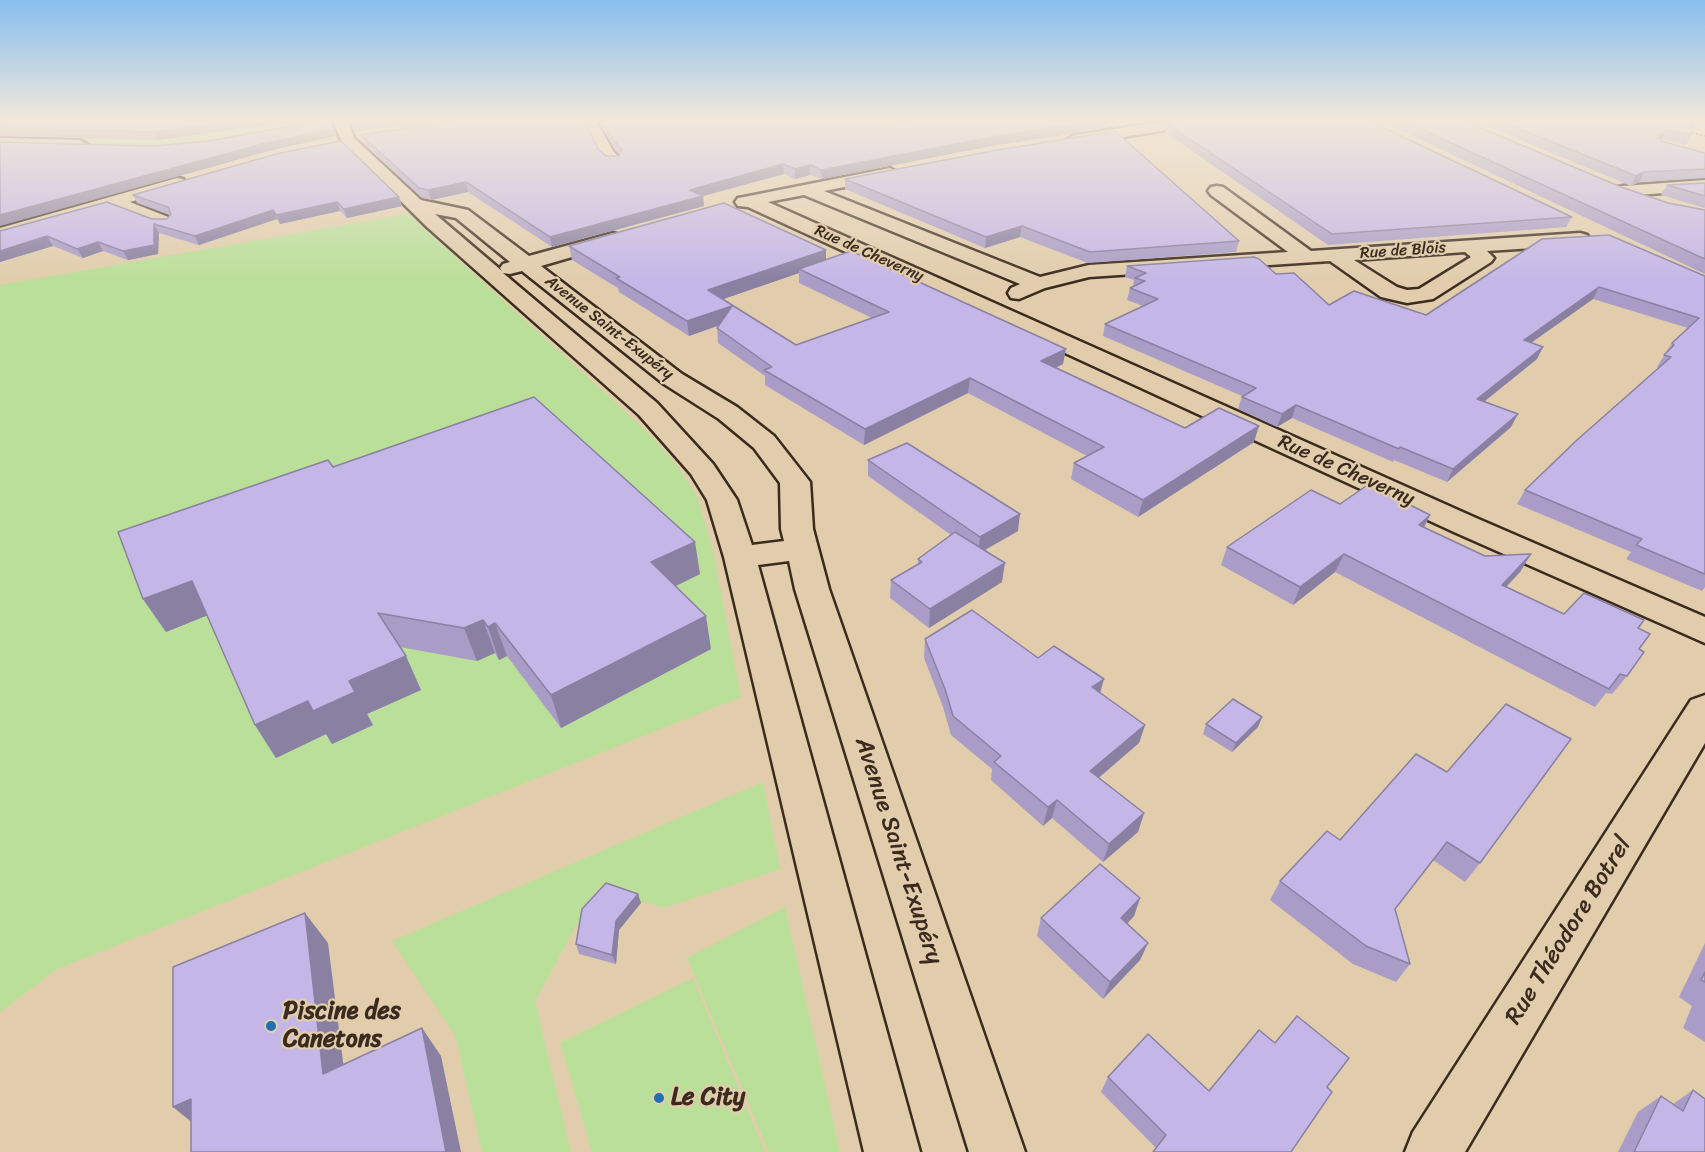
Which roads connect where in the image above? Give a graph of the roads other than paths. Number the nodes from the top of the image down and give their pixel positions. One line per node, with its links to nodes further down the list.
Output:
1 (379, 174): 9 (street, Avenue Saint-Exupéry)
2 (886, 174): 5 (street)
3 (198, 177): 7 (street)
4 (1705, 185): 8 (street)
5 (806, 190): 19 (street, Rue de Cheverny); 20 (street, Rue de Cheverny)
6 (1217, 192): 16 (street)
7 (113, 202): 10 (street); 13 (street)
8 (1660, 204)
9 (417, 205): 17 (street, Avenue Saint-Exupéry); 18 (street, Avenue Saint-Exupéry)
10 (164, 222)
11 (1577, 222): 14 (street, Rue de Blois)
12 (634, 233): 17 (street)
13 (0, 234)
14 (1470, 247): 15 (street, Rue de Blois); 15 (street, Rue de Blois)
15 (1335, 256): 16 (street, Rue de Blois)
16 (1308, 257): 19 (street, Rue de Blois)
17 (527, 263): 18 (street, Avenue Saint-Exupéry); 21 (street, Avenue Saint-Exupéry)
18 (493, 273): 22 (street, Avenue Saint-Exupéry)
19 (1038, 284): 20 (street)
20 (988, 308): 25 (street, Rue de Cheverny)
21 (693, 393): 22 (street, Avenue Saint-Exupéry); 23 (street, Avenue Saint-Exupéry)
22 (648, 409): 24 (street, Avenue Saint-Exupéry)
23 (802, 549): 24 (street); 28 (street, Avenue Saint-Exupéry)
24 (740, 557): 27 (street, Avenue Saint-Exupéry)
25 (1705, 631)
26 (1705, 711): 29 (street, Rue Théodore Botrel)
27 (892, 1152)
28 (997, 1152)
29 (1433, 1152)

